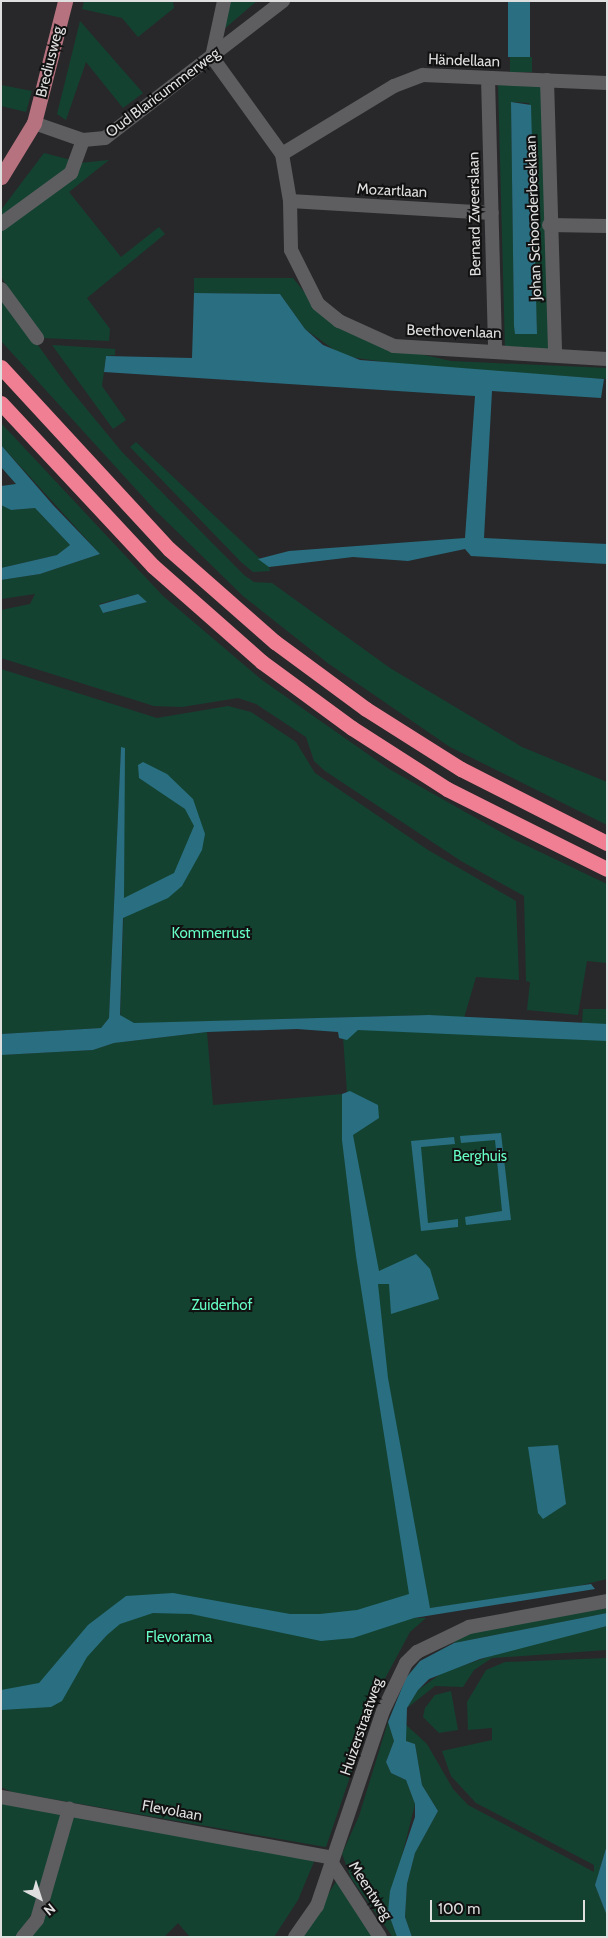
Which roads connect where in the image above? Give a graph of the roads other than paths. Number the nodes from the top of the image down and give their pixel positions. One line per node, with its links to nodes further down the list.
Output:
1 (65, 1): 8 (main road, Brediusweg)
2 (224, 1): 4 (street)
3 (283, 1): 4 (street, Oud Blaricummerweg)
4 (212, 57): 9 (street, Oud Blaricummerweg); 10 (street, Beethovenlaan)
5 (488, 78): 6 (street, Händellaan); 10 (street, Händellaan); 13 (street, Bernard Zweerslaan)
6 (547, 80): 7 (street, Händellaan); 15 (street, Johan Schoonderbeeklaan)
7 (607, 83)
8 (34, 123): 9 (street); 11 (main road)
9 (83, 140): 14 (street)
10 (282, 154): 12 (street, Beethovenlaan)
11 (1, 177)
12 (290, 201): 13 (street, Mozartlaan); 19 (street, Beethovenlaan)
13 (492, 213): 19 (street, Bernard Zweerslaan)
14 (1, 224)
15 (549, 225): 16 (street); 20 (street, Johan Schoonderbeeklaan)
16 (607, 226)
17 (1, 289): 18 (street)
18 (37, 338)
19 (495, 349): 20 (street, Beethovenlaan)
20 (555, 354): 21 (street, Beethovenlaan)
21 (607, 358)
22 (1, 367): 24 (highway)
23 (1, 403): 25 (highway)
24 (607, 843)
25 (607, 869)
26 (607, 1601): 29 (street, Huizerstraatweg)
27 (1, 1797): 28 (street, Flevolaan)
28 (69, 1809): 29 (street, Flevolaan); 30 (street)
29 (332, 1864): 31 (street, Huizerstraatweg); 32 (street, Meentweg)
30 (23, 1937)
31 (295, 1937)
32 (380, 1937)

